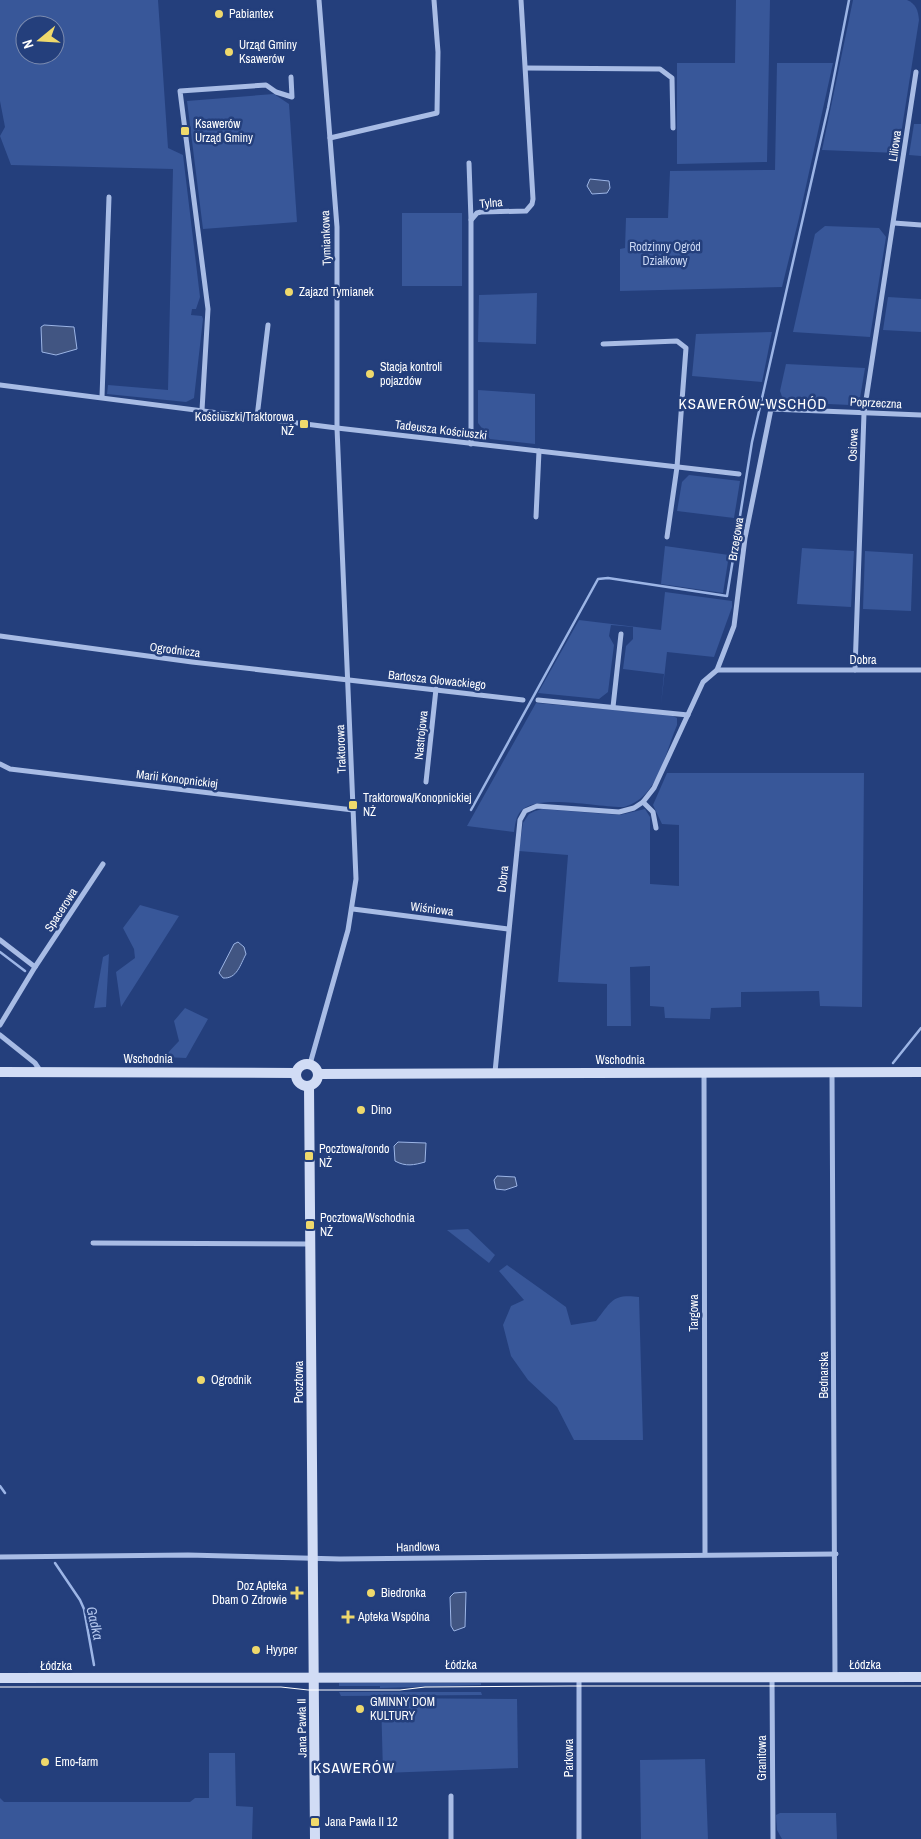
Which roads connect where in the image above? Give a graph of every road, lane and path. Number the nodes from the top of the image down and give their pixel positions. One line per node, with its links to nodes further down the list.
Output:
1 (319, 0): 8 (street, Tymiankowa)
2 (434, 0): 8 (street)
3 (521, 0): 4 (street, Tylna)
4 (526, 68): 7 (street); 11 (street, Tylna)
5 (916, 72): 12 (street, Liliowa)
6 (291, 77): 19 (street)
7 (673, 128)
8 (330, 138): 23 (street, Tymiankowa)
9 (469, 163): 11 (street)
10 (110, 197): 17 (street)
11 (471, 220): 24 (street, Tylna)
12 (894, 224): 13 (street); 20 (street, Osiowa)
13 (921, 225)
14 (268, 325): 22 (street)
15 (603, 344): 26 (street)
16 (0, 385): 17 (street, Tadeusza Kościuszki)
17 (102, 398): 19 (street, Tadeusza Kościuszki)
18 (771, 409): 20 (street, Poprzeczna); 32 (street, Brzegowa)
19 (202, 410): 22 (street, Tadeusza Kościuszki)
20 (864, 413): 21 (street, Poprzeczna); 33 (street, Osiowa)
21 (921, 415)
22 (256, 417): 23 (street, Tadeusza Kościuszki)
23 (337, 428): 24 (street, Tadeusza Kościuszki); 35 (street, Traktorowa)
24 (471, 444): 25 (street, Tadeusza Kościuszki)
25 (539, 451): 26 (street, Tadeusza Kościuszki); 28 (street)
26 (678, 468): 27 (street, Tadeusza Kościuszki); 29 (street)
27 (739, 474)
28 (536, 517)
29 (667, 538)
30 (621, 634): 39 (street)
31 (0, 636): 35 (street, Ogrodnicza)
32 (717, 670): 33 (street, Dobra); 40 (street)
33 (855, 670): 34 (street, Dobra)
34 (921, 670)
35 (349, 680): 36 (street, Bartosza Głowackiego); 44 (street, Traktorowa)
36 (436, 690): 37 (street, Bartosza Głowackiego); 42 (street, Nastrojowa)
37 (523, 700)
38 (538, 700): 39 (street)
39 (613, 707): 40 (street)
40 (688, 715): 43 (street)
41 (0, 764): 44 (street, Marii Konopnickiej)
42 (426, 782)
43 (643, 802): 45 (street); 48 (street, Dobra)
44 (354, 810): 47 (street, Traktorowa)
45 (656, 828)
46 (103, 864): 50 (street, Spacerowa)
47 (353, 909): 48 (street, Wiśniowa); 53 (street, Traktorowa)
48 (508, 929): 56 (street, Dobra)
49 (0, 940): 50 (street)
50 (35, 967): 51 (street, Spacerowa)
51 (0, 1024)
52 (0, 1035): 55 (street)
53 (310, 1064): 60 (street); 61 (street)
54 (0, 1072): 55 (street, Wschodnia)
55 (41, 1072): 60 (street, Wschodnia)
56 (495, 1072): 57 (street, Wschodnia); 61 (street, Wschodnia)
57 (704, 1072): 58 (street, Wschodnia); 65 (street, Targowa)
58 (832, 1072): 59 (street, Wschodnia); 66 (street, Bednarska)
59 (921, 1072)
60 (296, 1073): 62 (street)
61 (318, 1074): 62 (street)
62 (309, 1086): 64 (street, Pocztowa)
63 (93, 1243): 64 (street)
64 (310, 1244): 68 (street, Pocztowa)
65 (705, 1554): 66 (street, Handlowa); 68 (street, Handlowa)
66 (836, 1554): 71 (street, Bednarska)
67 (0, 1557): 68 (street, Handlowa)
68 (312, 1558): 69 (street, Pocztowa)
69 (314, 1677): 73 (street, Łódzka); 74 (street, Łódzka); 76 (street, Jana Pawła II)
70 (772, 1677): 71 (street, Łódzka); 74 (street, Łódzka); 79 (street, Granitowa)
71 (835, 1677): 72 (street, Łódzka)
72 (921, 1677)
73 (0, 1678)
74 (579, 1678): 78 (street, Parkowa)
75 (451, 1796): 77 (street)
76 (315, 1839)
77 (451, 1839)
78 (579, 1839)
79 (773, 1839)

